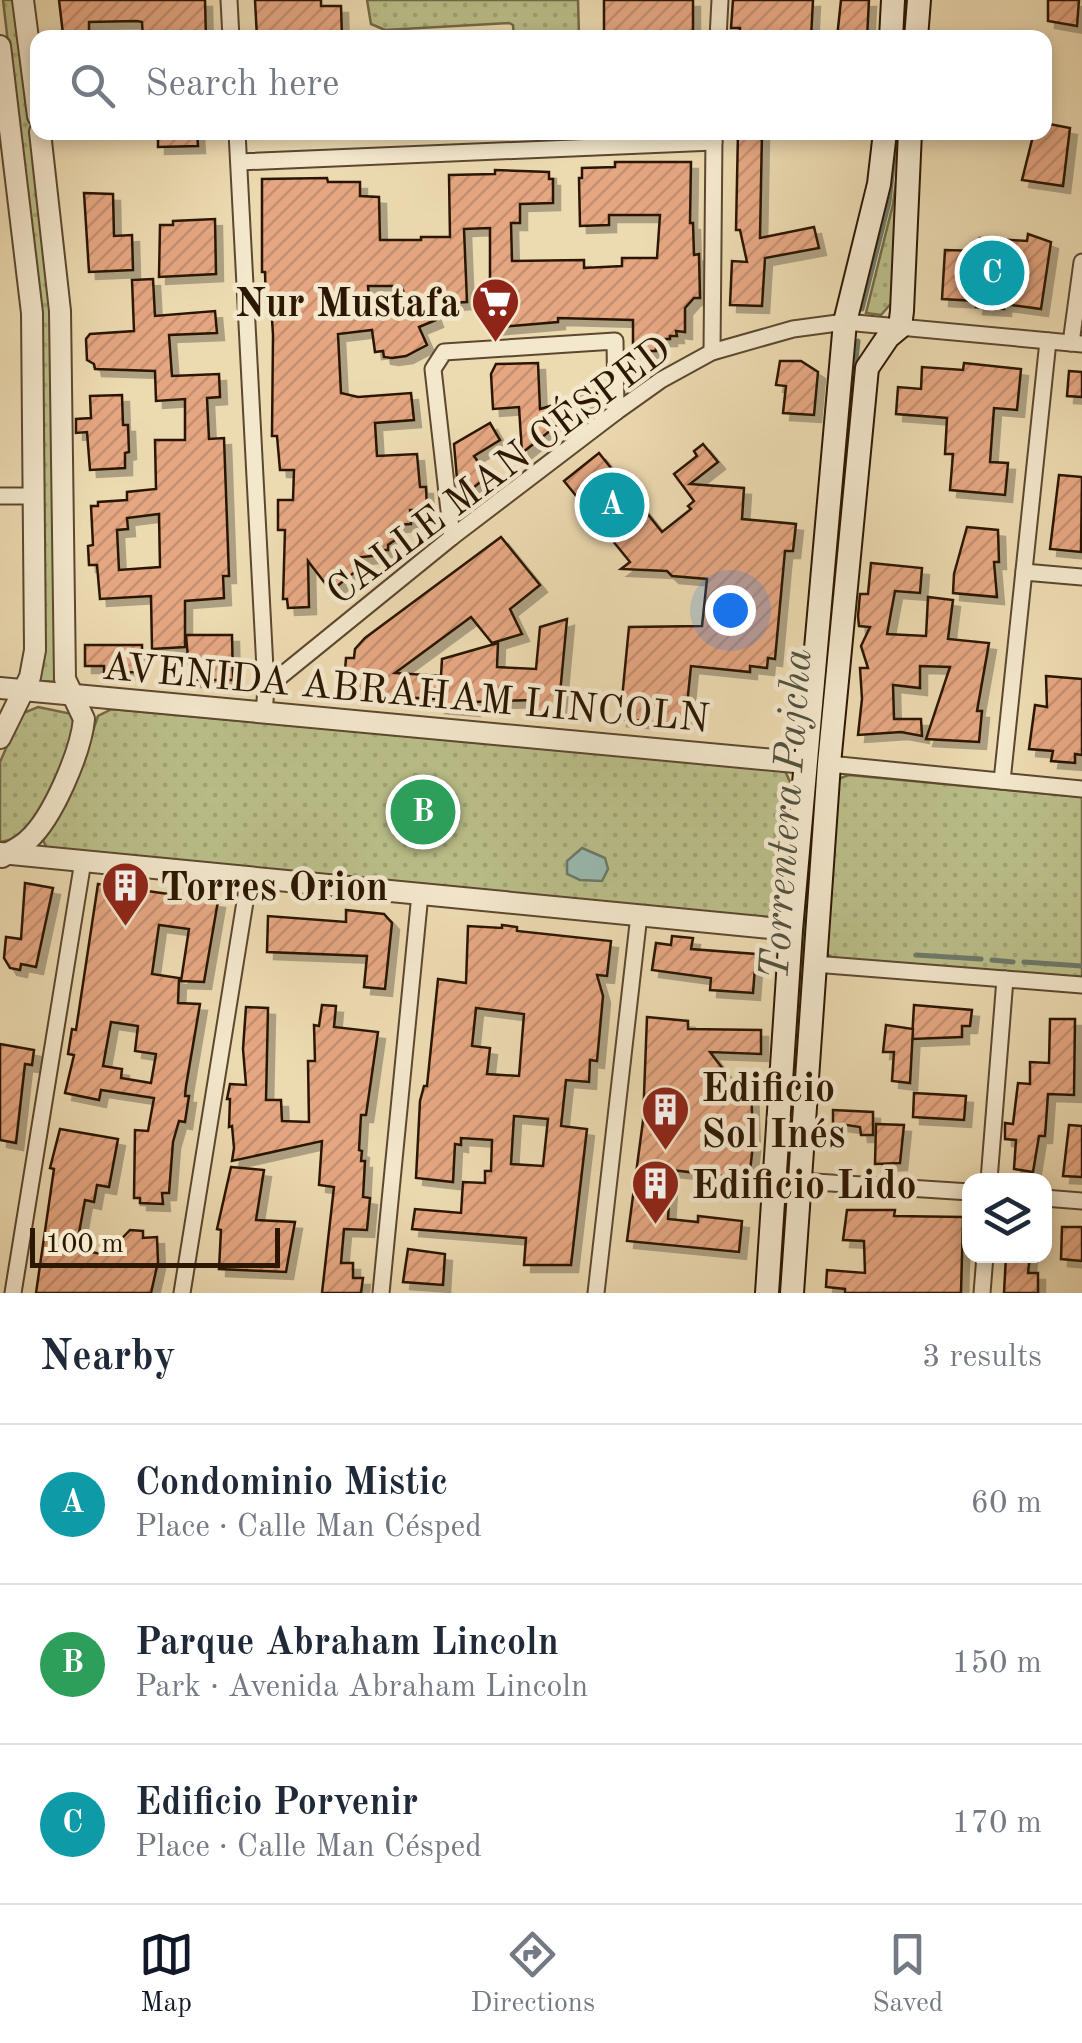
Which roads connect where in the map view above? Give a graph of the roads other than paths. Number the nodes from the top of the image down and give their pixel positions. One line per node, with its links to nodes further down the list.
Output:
1 (23, 0): 11 (street)
2 (229, 0): 6 (street)
3 (720, 0): 7 (street)
4 (894, 0): 8 (main road)
5 (919, 0): 9 (main road)
6 (231, 30)
7 (718, 30)
8 (892, 30)
9 (917, 30)
10 (0, 46): 20 (street)
11 (30, 54)
12 (41, 140): 37 (street)
13 (238, 140): 21 (street)
14 (515, 140): 19 (street)
15 (668, 140): 19 (street)
16 (714, 140): 27 (street)
17 (884, 140): 23 (main road)
18 (910, 140): 24 (main road)
19 (516, 150): 21 (street)
20 (7, 155): 30 (street)
21 (239, 162): 35 (street)
22 (1082, 262): 26 (street)
23 (845, 322): 24 (street, CALLE MAN CÉSPED); 27 (street, CALLE MAN CÉSPED); 40 (main road)
24 (900, 327): 25 (street, CALLE MAN CÉSPED); 40 (main road)
25 (1048, 341): 26 (street, CALLE MAN CÉSPED); 32 (street)
26 (1076, 343)
27 (712, 352): 28 (street, CALLE MAN CÉSPED)
28 (616, 412): 31 (street, CALLE MAN CÉSPED); 31 (street)
29 (0, 496): 30 (street)
30 (34, 496): 36 (street)
31 (452, 537): 35 (street, CALLE MAN CÉSPED)
32 (1024, 572): 33 (street); 41 (street)
33 (1082, 577)
34 (0, 688): 36 (street, AVENIDA ABRAHAM LINCOLN)
35 (266, 688): 38 (street)
36 (24, 690): 37 (street, AVENIDA ABRAHAM LINCOLN); 39 (street)
37 (72, 696): 38 (street, AVENIDA ABRAHAM LINCOLN); 43 (street)
38 (264, 714): 40 (street, AVENIDA ABRAHAM LINCOLN)
39 (0, 738)
40 (818, 763): 41 (street, AVENIDA ABRAHAM LINCOLN); 48 (main road); 49 (main road)
41 (1002, 781): 42 (street, AVENIDA ABRAHAM LINCOLN)
42 (1082, 789)
43 (2, 855): 44 (street)
44 (83, 862): 45 (street); 58 (street)
45 (249, 878): 46 (street); 59 (street)
46 (420, 894): 47 (street); 60 (street)
47 (639, 915): 48 (street); 61 (street)
48 (791, 930): 62 (main road)
49 (814, 964): 50 (street); 53 (main road)
50 (1005, 979): 51 (street); 52 (street)
51 (1082, 985)
52 (991, 1173)
53 (800, 1181): 54 (street); 63 (main road)
54 (962, 1191)
55 (1052, 1198): 56 (street)
56 (1082, 1200)
57 (984, 1263): 64 (street)
58 (13, 1293)
59 (182, 1293)
60 (381, 1293)
61 (596, 1293)
62 (767, 1293)
63 (792, 1293)
64 (982, 1293)

